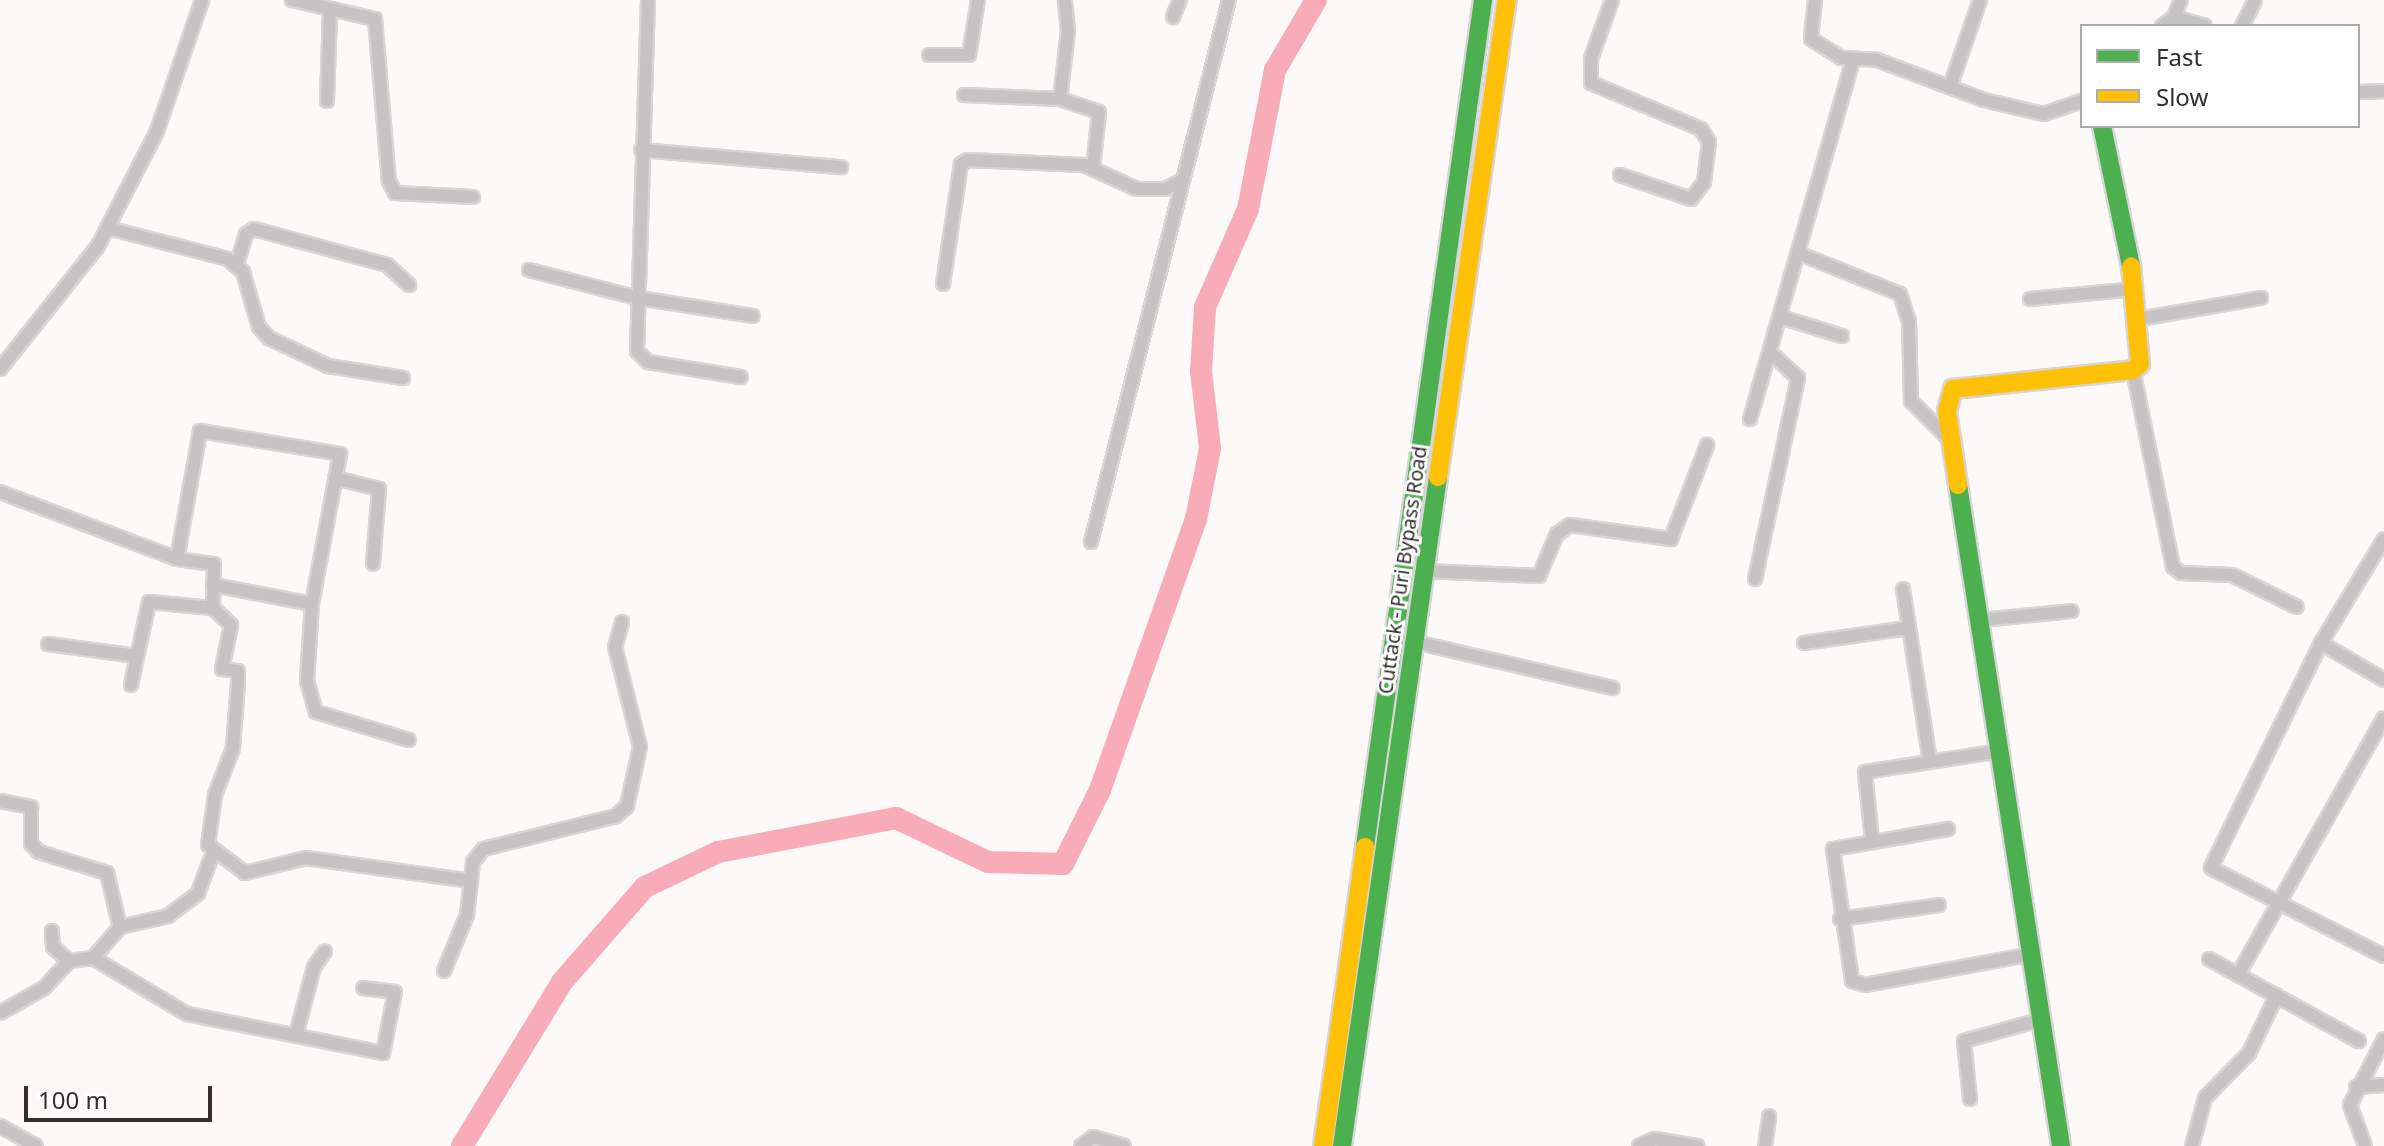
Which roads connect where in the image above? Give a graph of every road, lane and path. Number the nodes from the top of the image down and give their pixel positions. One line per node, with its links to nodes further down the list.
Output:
1 (202, 0): 37 (street)
2 (292, 0): 15 (street)
3 (648, 0): 31 (street)
4 (978, 0): 21 (street)
5 (1065, 0): 27 (street)
6 (1180, 0): 16 (street)
7 (1229, 0): 35 (street)
8 (1483, 0): 121 (main road, Cuttack - Puri Bypass Road)
9 (1507, 0): 65 (main road, Cuttack - Puri Bypass Road)
10 (1612, 0): 34 (street)
11 (1815, 0): 22 (street)
12 (1980, 0): 23 (street)
13 (2181, 0): 17 (street)
14 (2255, 0): 20 (street)
15 (330, 9): 28 (street); 36 (street)
16 (1173, 17)
17 (2174, 17): 18 (street); 19 (street)
18 (2165, 24)
19 (2198, 24)
20 (2243, 24)
21 (929, 55)
22 (1853, 59): 23 (street); 38 (street)
23 (1950, 87): 29 (street)
24 (2384, 91): 25 (street)
25 (2360, 92)
26 (964, 95): 27 (street)
27 (1060, 99): 33 (street)
28 (327, 101)
29 (2080, 102)
30 (2102, 128): 43 (main road)
31 (641, 150): 32 (street); 44 (street)
32 (841, 167)
33 (1093, 168): 35 (street); 41 (street)
34 (1620, 175)
35 (1181, 181): 62 (street)
36 (473, 197)
37 (108, 228): 39 (street); 52 (street)
38 (1798, 253): 48 (street); 57 (street)
39 (237, 264): 42 (street); 55 (street)
40 (529, 270): 44 (street)
41 (943, 284)
42 (409, 285)
43 (2135, 289): 46 (street); 49 (main road)
44 (638, 298): 47 (street); 54 (street)
45 (2261, 298): 49 (street)
46 (2030, 299)
47 (753, 316)
48 (1780, 317): 50 (street); 51 (street)
49 (2139, 319): 53 (main road)
50 (1842, 336)
51 (1770, 352): 56 (street); 66 (street)
52 (0, 369)
53 (2133, 370): 57 (main road); 70 (street)
54 (741, 377)
55 (403, 378)
56 (1750, 419)
57 (1953, 443): 73 (main road)
58 (1707, 445): 65 (street)
59 (335, 478): 63 (street); 64 (street); 69 (street)
60 (0, 492): 63 (street)
61 (2384, 539): 78 (street)
62 (1091, 542)
63 (177, 559): 67 (street)
64 (373, 564)
65 (1424, 571): 76 (main road, Cuttack - Puri Bypass Road)
66 (1755, 579)
67 (213, 585): 69 (street); 71 (street)
68 (1903, 589): 75 (street)
69 (312, 604): 85 (street)
70 (2297, 607)
71 (213, 608): 80 (street); 91 (street)
72 (2072, 611): 73 (street)
73 (1981, 620): 86 (main road)
74 (622, 622): 92 (street)
75 (1908, 628): 77 (street); 87 (street)
76 (1415, 642): 83 (street); 122 (main road, Cuttack - Puri Bypass Road)
77 (1804, 643)
78 (2321, 643): 81 (street); 93 (street)
79 (48, 644): 80 (street)
80 (137, 656): 82 (street)
81 (2384, 680)
82 (131, 685)
83 (1613, 688)
84 (2384, 718): 93 (street)
85 (409, 740)
86 (2001, 751): 87 (street); 99 (main road)
87 (1930, 761): 90 (street)
88 (0, 801): 96 (street)
89 (1948, 829): 90 (street)
90 (1872, 840): 95 (street)
91 (214, 850): 92 (street); 96 (street)
92 (471, 881): 104 (street)
93 (2278, 902): 100 (street); 105 (street)
94 (1939, 905): 95 (street)
95 (1840, 919): 99 (street)
96 (120, 927): 101 (street)
97 (52, 931): 103 (street)
98 (325, 951): 110 (street)
99 (2033, 954): 109 (main road)
100 (2384, 956)
101 (93, 958): 103 (street); 110 (street)
102 (2209, 959): 105 (street)
103 (69, 961): 108 (street)
104 (444, 971)
105 (2239, 973): 107 (street)
106 (363, 988): 110 (street)
107 (2277, 995): 112 (street); 127 (street)
108 (0, 1013)
109 (2043, 1019): 115 (street); 126 (main road)
110 (296, 1035)
111 (2384, 1039): 114 (street)
112 (2359, 1041)
113 (2384, 1085): 114 (street)
114 (2356, 1087): 128 (street)
115 (1970, 1099)
116 (1769, 1116): 125 (street)
117 (0, 1126): 118 (street)
118 (36, 1146)
119 (1081, 1146): 120 (street)
120 (1124, 1146)
121 (1323, 1146)
122 (1342, 1146)
123 (1639, 1146): 124 (street)
124 (1697, 1146)
125 (1765, 1146)
126 (2061, 1146)
127 (2192, 1146)
128 (2365, 1146)

